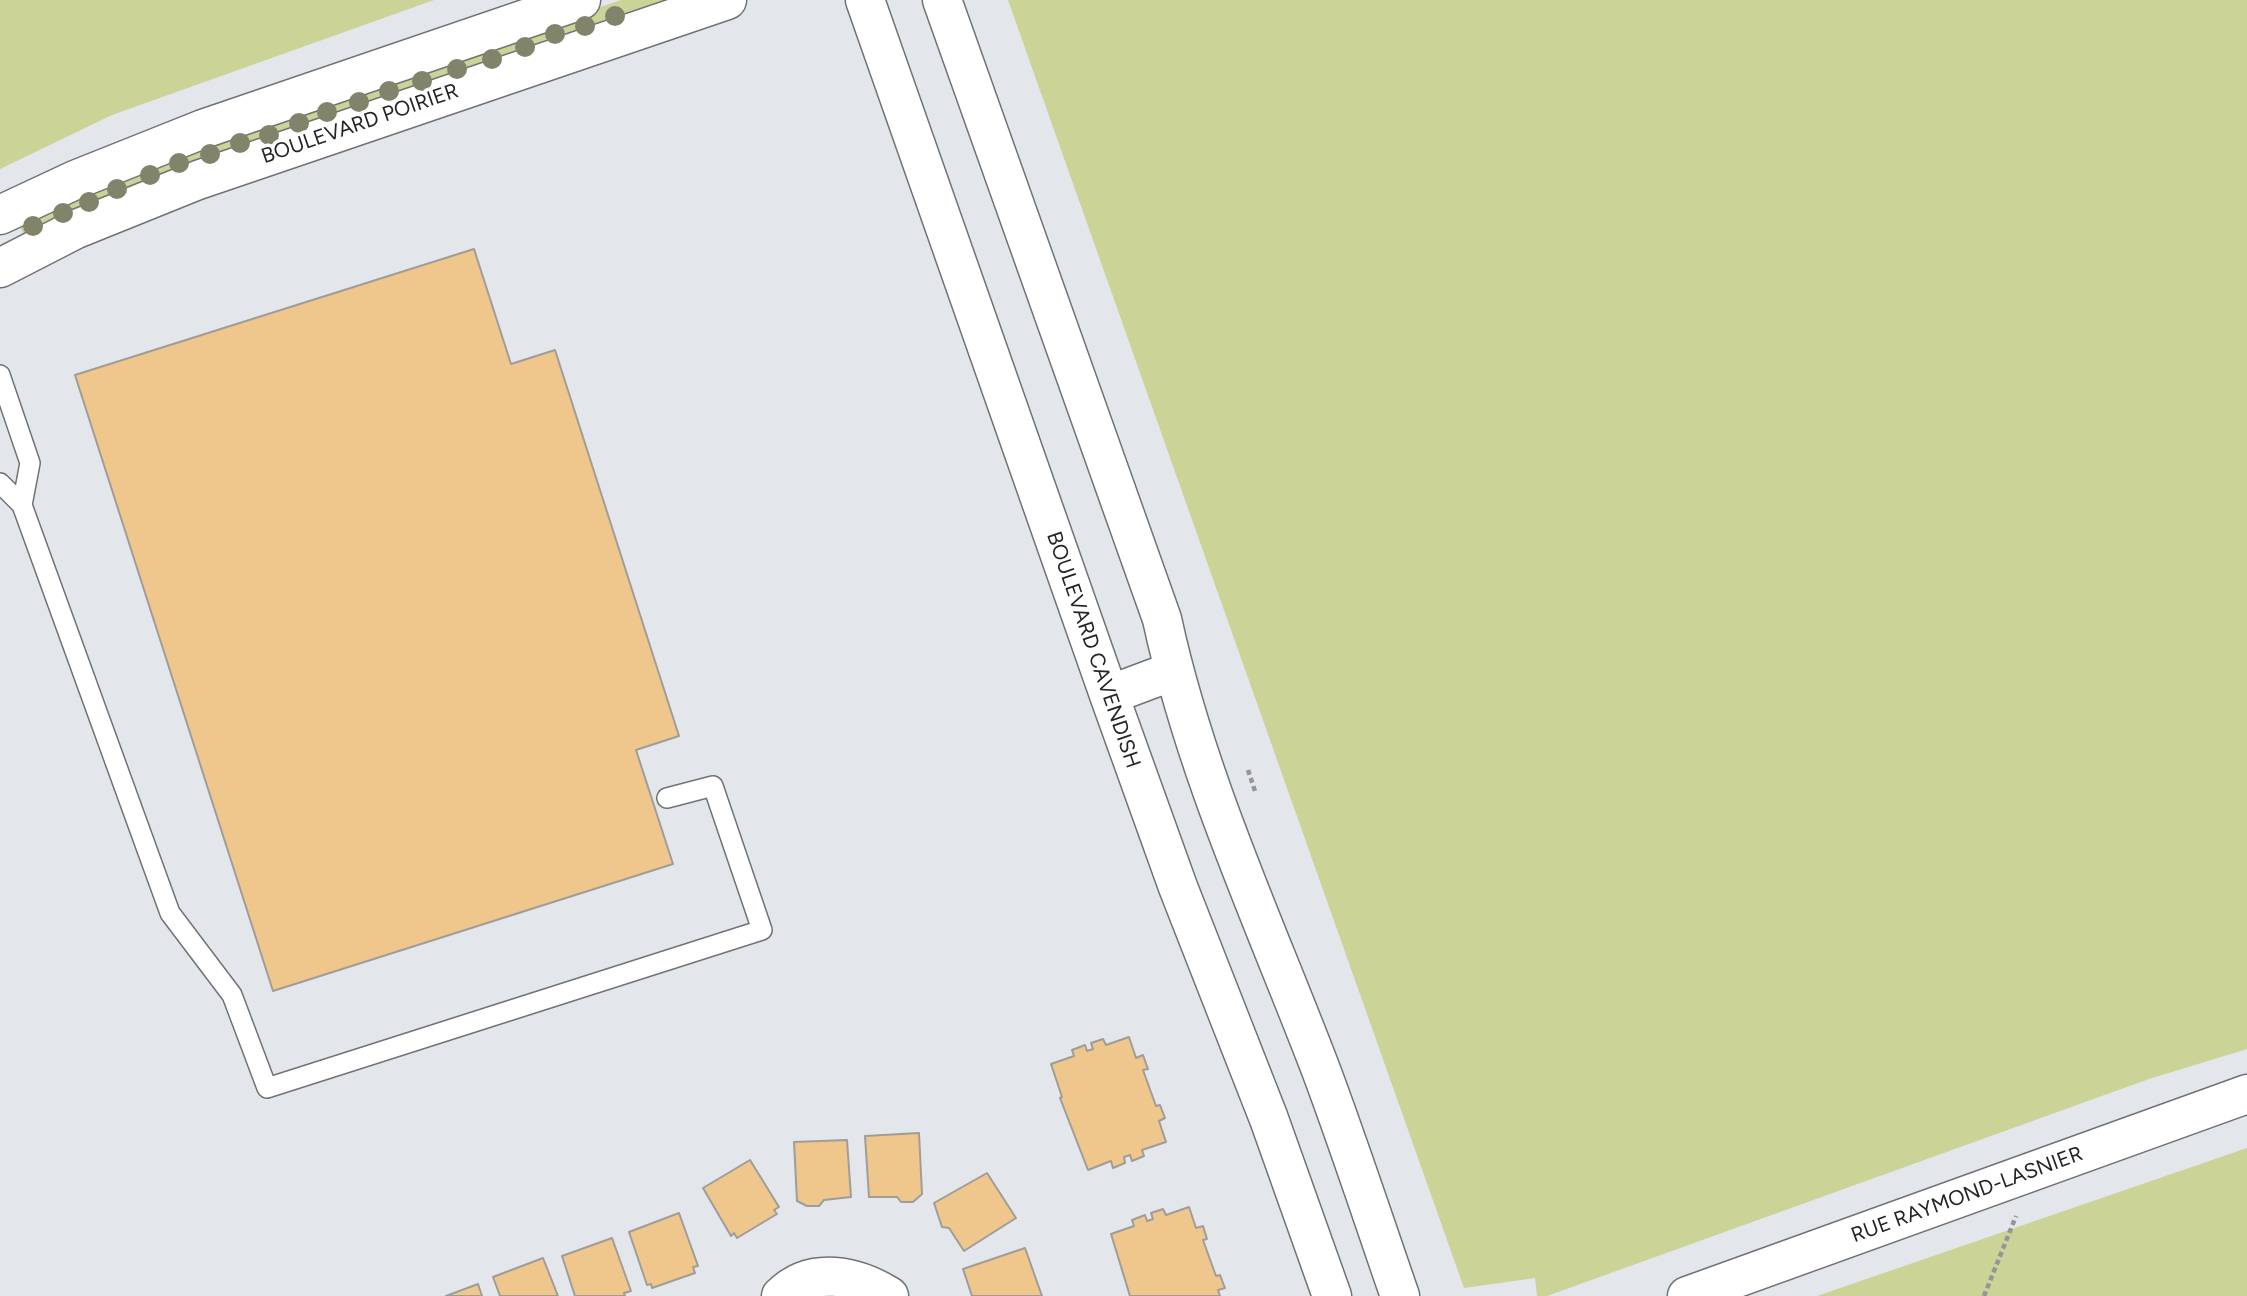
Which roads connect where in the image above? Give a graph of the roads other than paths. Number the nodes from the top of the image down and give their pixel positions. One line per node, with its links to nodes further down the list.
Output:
1 (581, 0): 5 (main road)
2 (727, 0): 6 (main road, BOULEVARD POIRIER)
3 (865, 0): 11 (main road, BOULEVARD CAVENDISH)
4 (942, 0): 10 (main road)
5 (0, 215)
6 (0, 268)
7 (0, 375): 9 (lane)
8 (0, 483): 9 (lane)
9 (22, 505): 12 (lane)
10 (1174, 671): 11 (main road); 17 (main road)
11 (1109, 695): 16 (main road, BOULEVARD CAVENDISH)
12 (667, 798)
13 (2247, 1094): 18 (main road, RUE RAYMOND-LASNIER)
14 (781, 1296): 15 (main road)
15 (889, 1296)
16 (1332, 1296)
17 (1400, 1296)
18 (1688, 1296)

